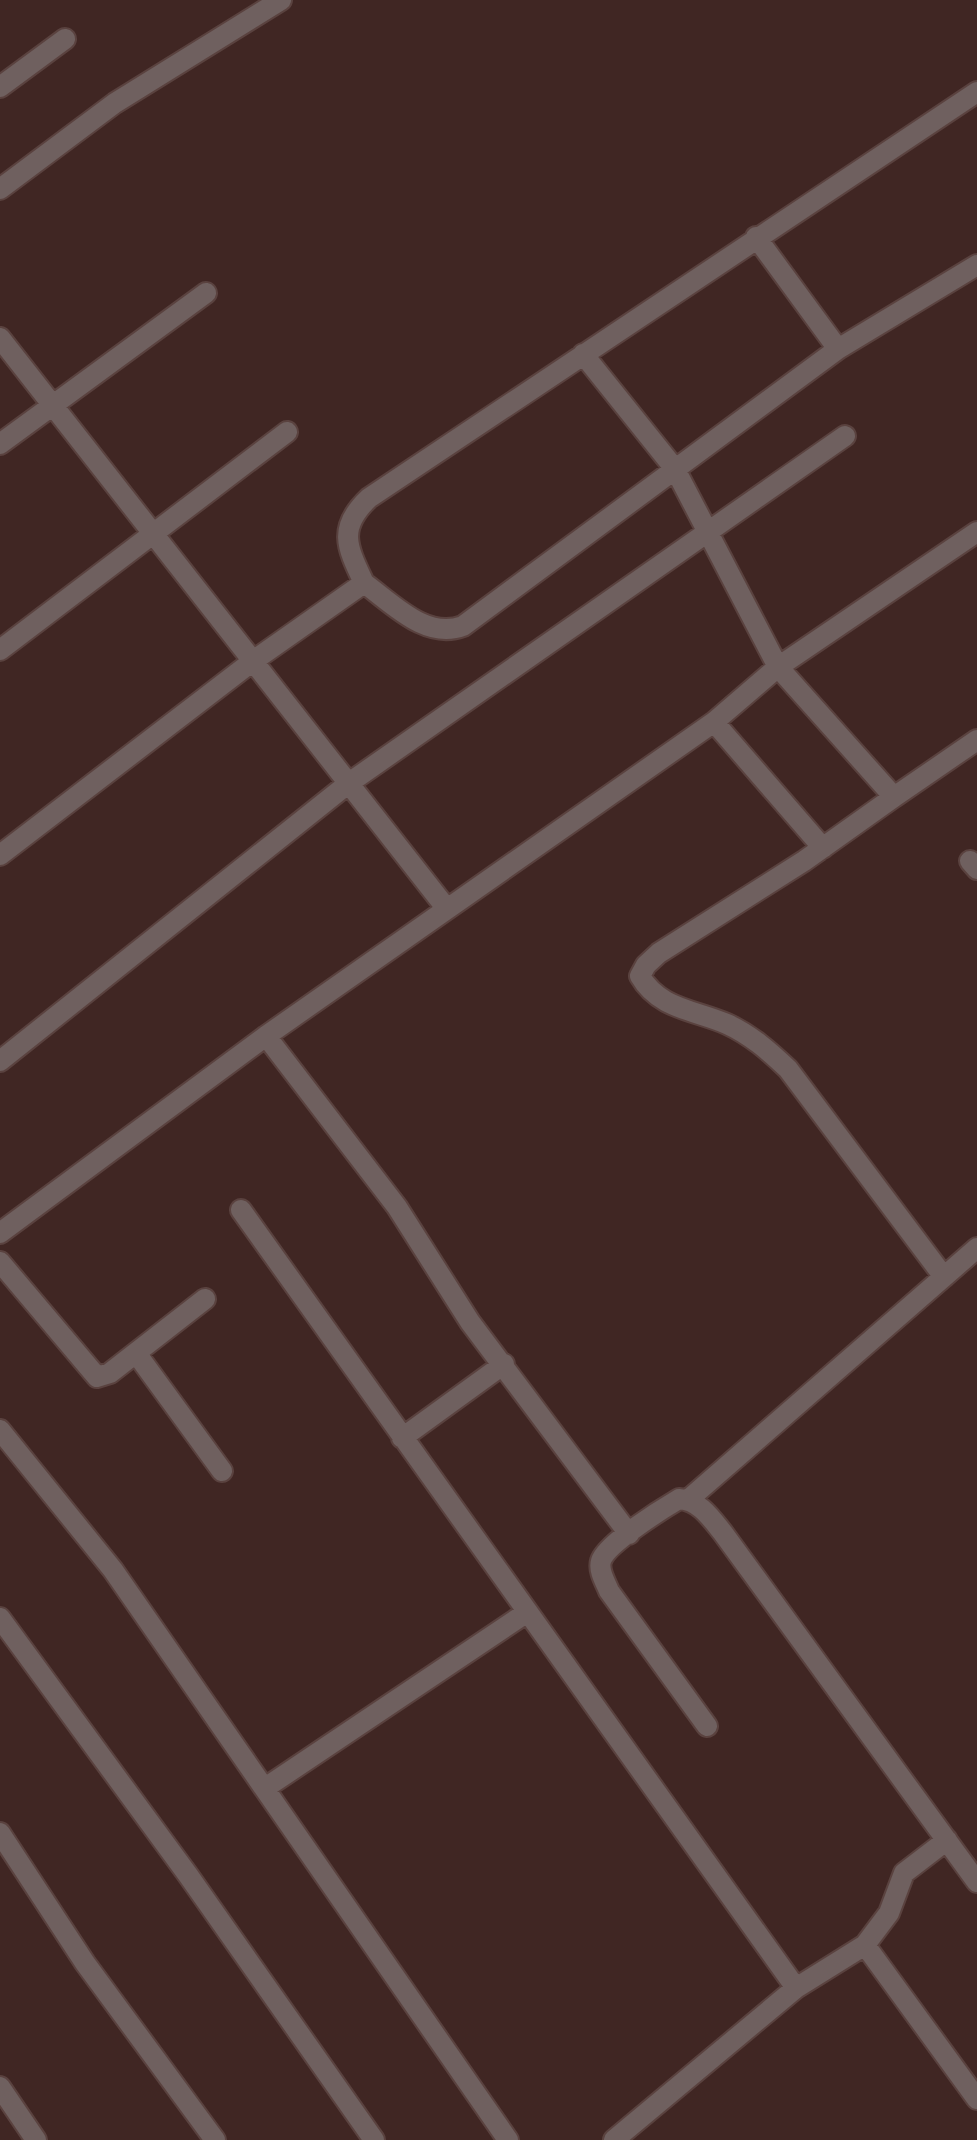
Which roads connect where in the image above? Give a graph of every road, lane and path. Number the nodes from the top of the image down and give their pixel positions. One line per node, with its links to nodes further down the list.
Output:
1 (281, 0): 5 (street)
2 (65, 39): 3 (street)
3 (0, 87)
4 (977, 92): 6 (street)
5 (0, 189)
6 (756, 237): 10 (street); 11 (street)
7 (977, 265): 10 (street)
8 (206, 293): 12 (street)
9 (0, 338): 12 (street)
10 (838, 349): 16 (street)
11 (583, 354): 16 (street); 20 (street)
12 (52, 405): 15 (street); 19 (street)
13 (287, 432): 19 (street)
14 (845, 436): 17 (street)
15 (0, 444)
16 (675, 469): 17 (street); 20 (street)
17 (707, 532): 23 (street); 26 (street)
18 (977, 532): 23 (street)
19 (153, 533): 21 (street); 22 (street)
20 (364, 583): 22 (street)
21 (0, 650)
22 (253, 661): 26 (street); 29 (street)
23 (778, 667): 24 (street); 27 (street)
24 (714, 722): 28 (street); 30 (street)
25 (977, 740): 27 (street)
26 (349, 783): 30 (street); 32 (street)
27 (894, 797): 28 (street)
28 (823, 848): 37 (street)
29 (0, 855)
30 (447, 909): 31 (street)
31 (266, 1036): 34 (street); 40 (street)
32 (0, 1061)
33 (241, 1210): 42 (street)
34 (0, 1233)
35 (977, 1248): 37 (street)
36 (0, 1262): 39 (street)
37 (944, 1277): 44 (street)
38 (205, 1299): 39 (street)
39 (136, 1353): 43 (street)
40 (504, 1364): 42 (street); 45 (street)
41 (0, 1430): 49 (street)
42 (402, 1438): 46 (street)
43 (222, 1471)
44 (689, 1499): 45 (street); 51 (street)
45 (629, 1534): 48 (street)
46 (526, 1613): 49 (street); 54 (street)
47 (0, 1618): 59 (street)
48 (707, 1726)
49 (265, 1788): 60 (street)
50 (0, 1833): 58 (street)
51 (947, 1840): 52 (street); 53 (street)
52 (977, 1882)
53 (865, 1945): 54 (street); 56 (street)
54 (796, 1988): 61 (street)
55 (0, 2087): 57 (street)
56 (977, 2099)
57 (36, 2140)
58 (215, 2140)
59 (374, 2140)
60 (508, 2140)
61 (614, 2140)

